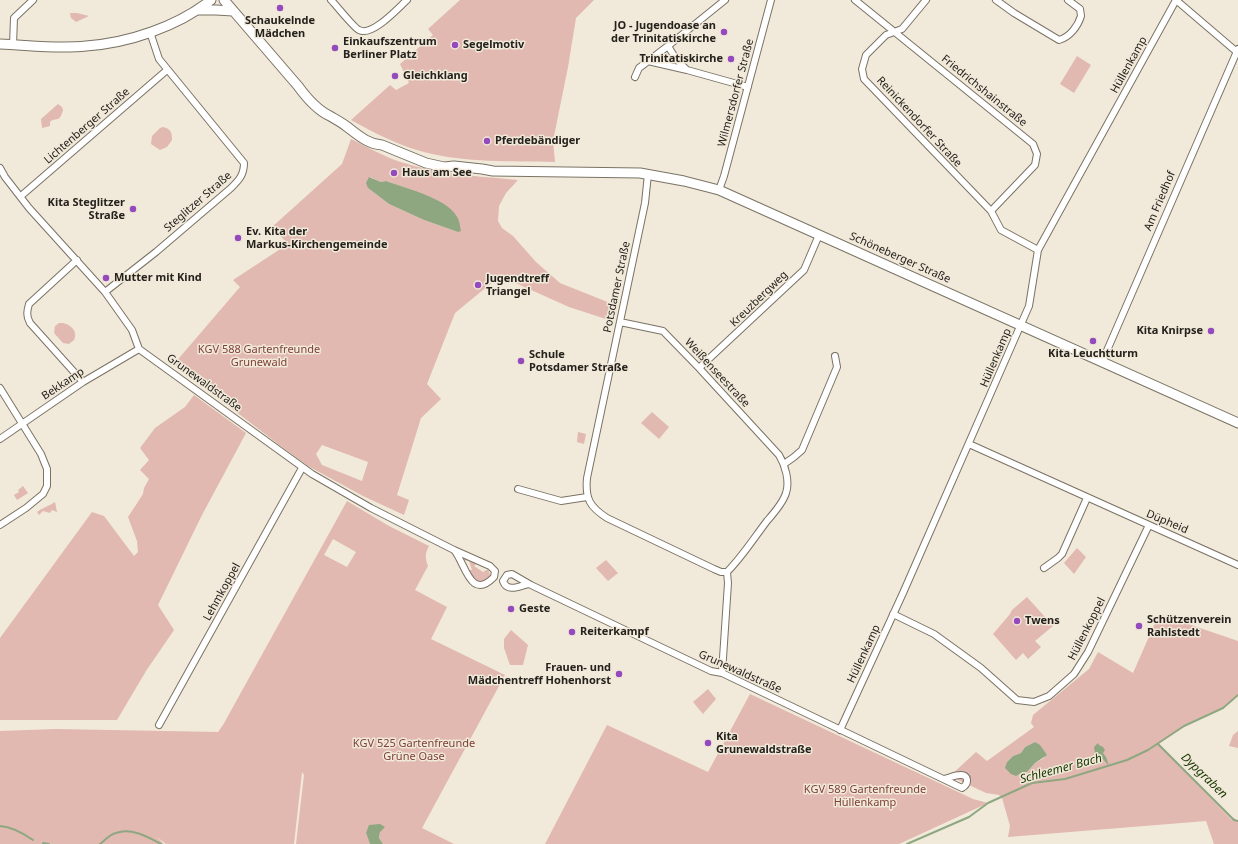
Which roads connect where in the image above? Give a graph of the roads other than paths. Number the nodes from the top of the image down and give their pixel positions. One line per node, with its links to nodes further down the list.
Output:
1 (33, 0): 18 (street)
2 (211, 0): 13 (street)
3 (224, 0): 14 (street, Schöneberger Straße)
4 (331, 0): 5 (street)
5 (407, 0)
6 (725, 0): 19 (street)
7 (772, 0): 25 (street, Wilmersdorfer Straße)
8 (855, 0): 16 (street, Friedrichshainstraße)
9 (926, 0): 16 (street, Reinickendorfer Straße)
10 (996, 0): 11 (street)
11 (1068, 0)
12 (1176, 0): 20 (street); 32 (street, Hüllenkamp)
13 (196, 11): 14 (street); 15 (street)
14 (233, 11): 27 (street, Schöneberger Straße)
15 (150, 32): 18 (street); 22 (street, Steglitzer Straße)
16 (894, 32): 30 (street, Reinickendorfer Straße); 30 (street, Friedrichshainstraße)
17 (0, 44): 18 (street)
18 (13, 45)
19 (668, 46): 21 (street); 23 (street)
20 (1237, 51): 39 (street, Am Friedhof)
21 (648, 61): 23 (street); 24 (street)
22 (167, 70): 29 (street, Lichtenberger Straße); 34 (street, Steglitzer Straße)
23 (687, 70): 25 (street)
24 (635, 77)
25 (748, 87): 28 (street, Wilmersdorfer Straße)
26 (0, 168): 29 (street)
27 (648, 174): 28 (street, Schöneberger Straße); 35 (street, Potsdamer Straße)
28 (719, 190): 31 (street, Schöneberger Straße)
29 (21, 196): 33 (street)
30 (991, 211): 32 (street, Reinickendorfer Straße)
31 (819, 235): 36 (street, Schöneberger Straße); 40 (street, Kreuzbergweg)
32 (1038, 250): 36 (street, Hüllenkamp)
33 (76, 260): 34 (street); 41 (street)
34 (105, 292): 37 (street)
35 (620, 322): 40 (street, Weißenseestraße); 50 (street, Potsdamer Straße)
36 (1020, 325): 39 (street, Schöneberger Straße); 46 (street, Hüllenkamp)
37 (139, 349): 41 (street, Bekkamp); 48 (street, Grunewaldstraße)
38 (835, 356): 47 (street)
39 (1102, 362): 43 (street, Schöneberger Straße)
40 (699, 368): 47 (street, Weißenseestraße)
41 (83, 382): 44 (street, Bekkamp)
42 (0, 388): 44 (street)
43 (1238, 422)
44 (22, 425): 45 (street, Bekkamp); 52 (street)
45 (0, 439)
46 (969, 444): 51 (street, Düpheid); 59 (street, Hüllenkamp)
47 (784, 464): 57 (street, Weißenseestraße)
48 (302, 468): 54 (street, Grunewaldstraße); 61 (street, Lehmkoppel)
49 (518, 489): 50 (street)
50 (587, 497): 57 (street)
51 (1088, 498): 53 (street, Düpheid); 56 (street)
52 (0, 525)
53 (1148, 525): 55 (street, Düpheid); 59 (street, Hüllenkoppel)
54 (454, 550): 54 (street, Grunewaldstraße)
55 (1238, 565)
56 (1044, 568)
57 (727, 572): 60 (street)
58 (528, 584): 60 (street, Grunewaldstraße)
59 (893, 614): 62 (street, Hüllenkamp)
60 (722, 673): 62 (street, Grunewaldstraße)
61 (159, 725)
62 (840, 730): 63 (street, Grunewaldstraße)
63 (944, 779)

